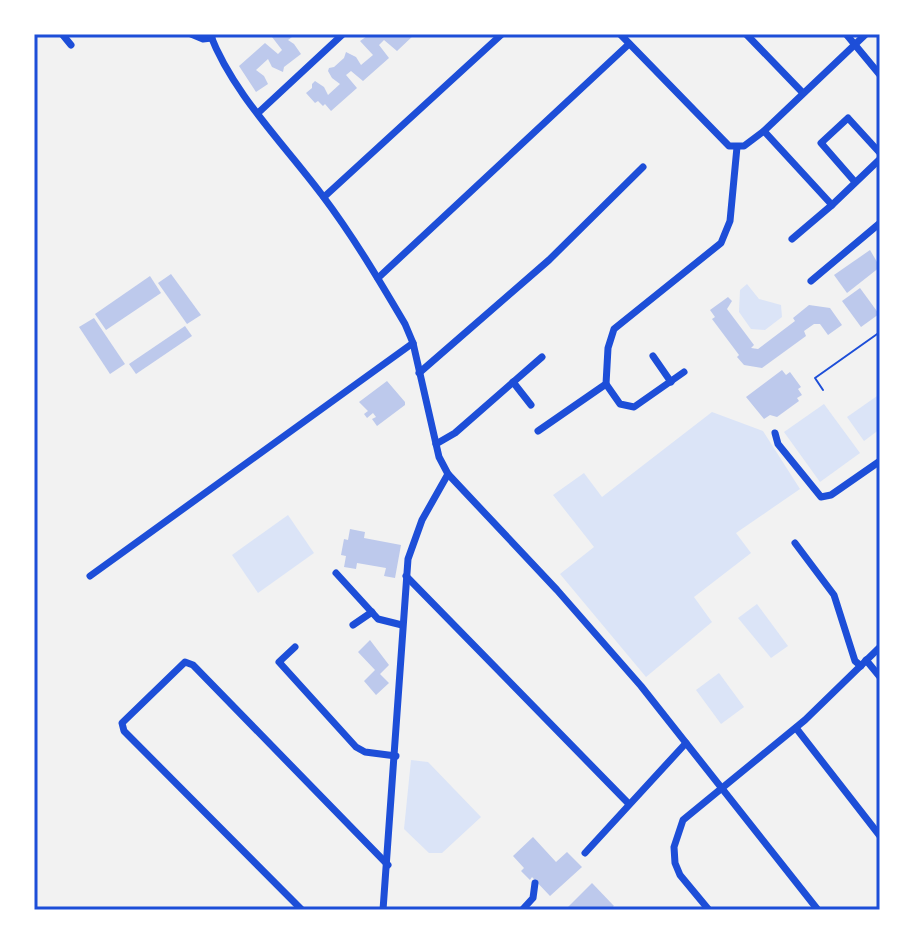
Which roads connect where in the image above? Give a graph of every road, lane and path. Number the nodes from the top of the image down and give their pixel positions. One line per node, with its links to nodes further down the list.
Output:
1 (62, 34): 12 (street)
2 (191, 34): 9 (street)
3 (343, 34): 15 (street)
4 (502, 34): 21 (street)
5 (620, 34): 10 (street)
6 (746, 34): 14 (street)
7 (846, 34): 11 (street)
8 (866, 34): 11 (street)
9 (211, 36): 15 (street)
10 (629, 44): 17 (street); 25 (street)
11 (854, 44): 13 (street); 14 (street)
12 (71, 45)
13 (880, 75)
14 (802, 92): 16 (street)
15 (258, 113): 21 (street)
16 (764, 131): 17 (street); 22 (street)
17 (737, 147): 35 (street)
18 (880, 156): 20 (street); 20 (street)
19 (643, 167): 32 (street)
20 (855, 182): 22 (street)
21 (324, 197): 25 (street)
22 (832, 205): 24 (street)
23 (880, 223): 26 (street)
24 (792, 239)
25 (378, 278): 28 (street)
26 (811, 281)
27 (880, 332): 36 (path)
28 (413, 343): 32 (street); 45 (street)
29 (653, 356): 34 (street)
30 (542, 357): 33 (street)
31 (684, 372): 34 (street)
32 (419, 373): 40 (street)
33 (513, 382): 37 (street); 40 (street)
34 (671, 382): 35 (street)
35 (606, 384): 38 (street)
36 (823, 390)
37 (531, 405)
38 (538, 431)
39 (775, 433): 41 (street)
40 (436, 444): 42 (street)
41 (880, 461)
42 (448, 474): 46 (street); 55 (street)
43 (795, 543): 52 (street)
44 (336, 573): 47 (street)
45 (90, 576)
46 (406, 576): 49 (street); 58 (street)
47 (372, 612): 48 (street); 49 (street)
48 (353, 625)
49 (402, 625): 56 (street)
50 (295, 647): 56 (street)
51 (880, 647): 52 (street)
52 (864, 663): 53 (street); 54 (street)
53 (880, 677)
54 (796, 728): 57 (street); 59 (street)
55 (686, 743): 57 (street); 58 (street)
56 (396, 756): 61 (street)
57 (723, 788): 66 (street); 67 (street)
58 (628, 803): 60 (street)
59 (880, 836)
60 (585, 853)
61 (388, 865): 63 (street); 64 (street)
62 (535, 883): 65 (street)
63 (302, 910)
64 (383, 910)
65 (522, 910)
66 (709, 910)
67 (818, 910)

